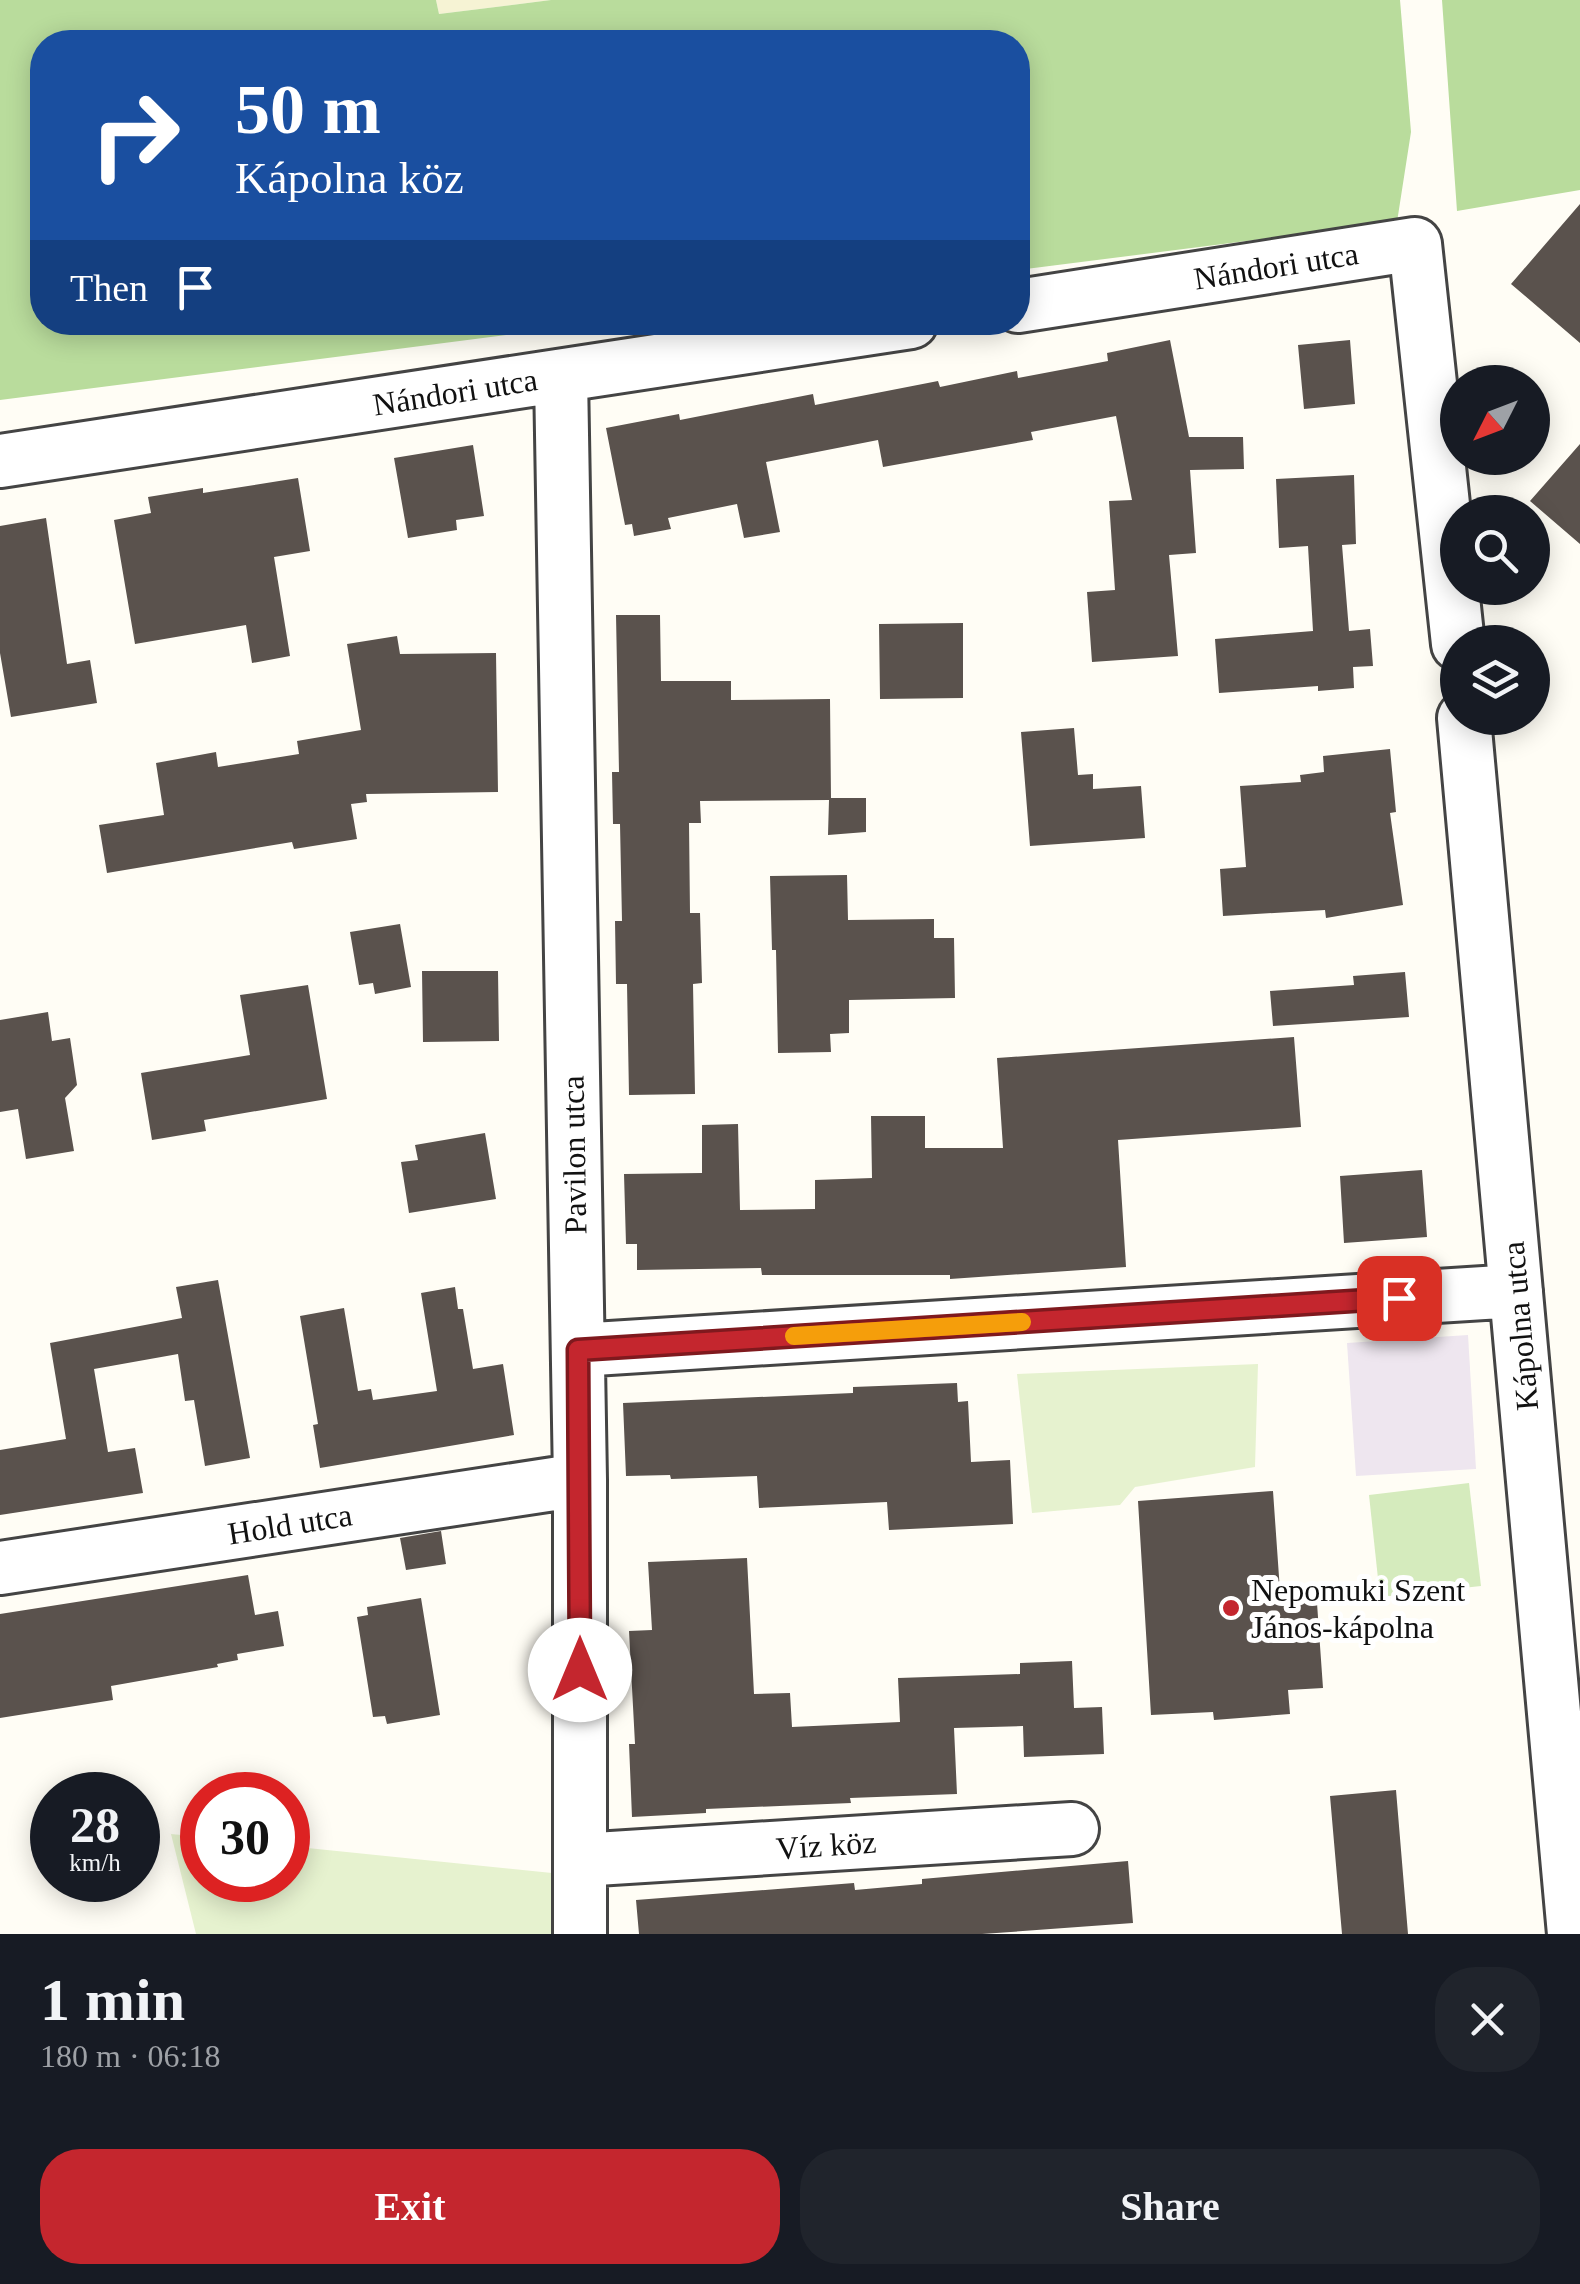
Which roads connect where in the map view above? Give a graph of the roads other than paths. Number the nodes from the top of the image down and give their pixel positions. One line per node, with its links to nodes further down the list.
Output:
1 (1030, 304): 5 (street, Nándori utca)
2 (827, 335): 3 (street, Nándori utca)
3 (561, 376): 4 (street, Nándori utca); 8 (street, Pavilon utca)
4 (0, 461)
5 (1456, 625)
6 (1466, 735): 7 (street, Kápolna utca)
7 (1516, 1290): 8 (street); 14 (street, Kápolna utca)
8 (578, 1350): 9 (street, Pavilon utca)
9 (580, 1480): 10 (street, Hold utca); 12 (street, Pavilon utca)
10 (0, 1568)
11 (1072, 1829): 12 (street, Víz köz)
12 (580, 1860): 13 (street, Pavilon utca)
13 (580, 1934)
14 (1574, 1934)

